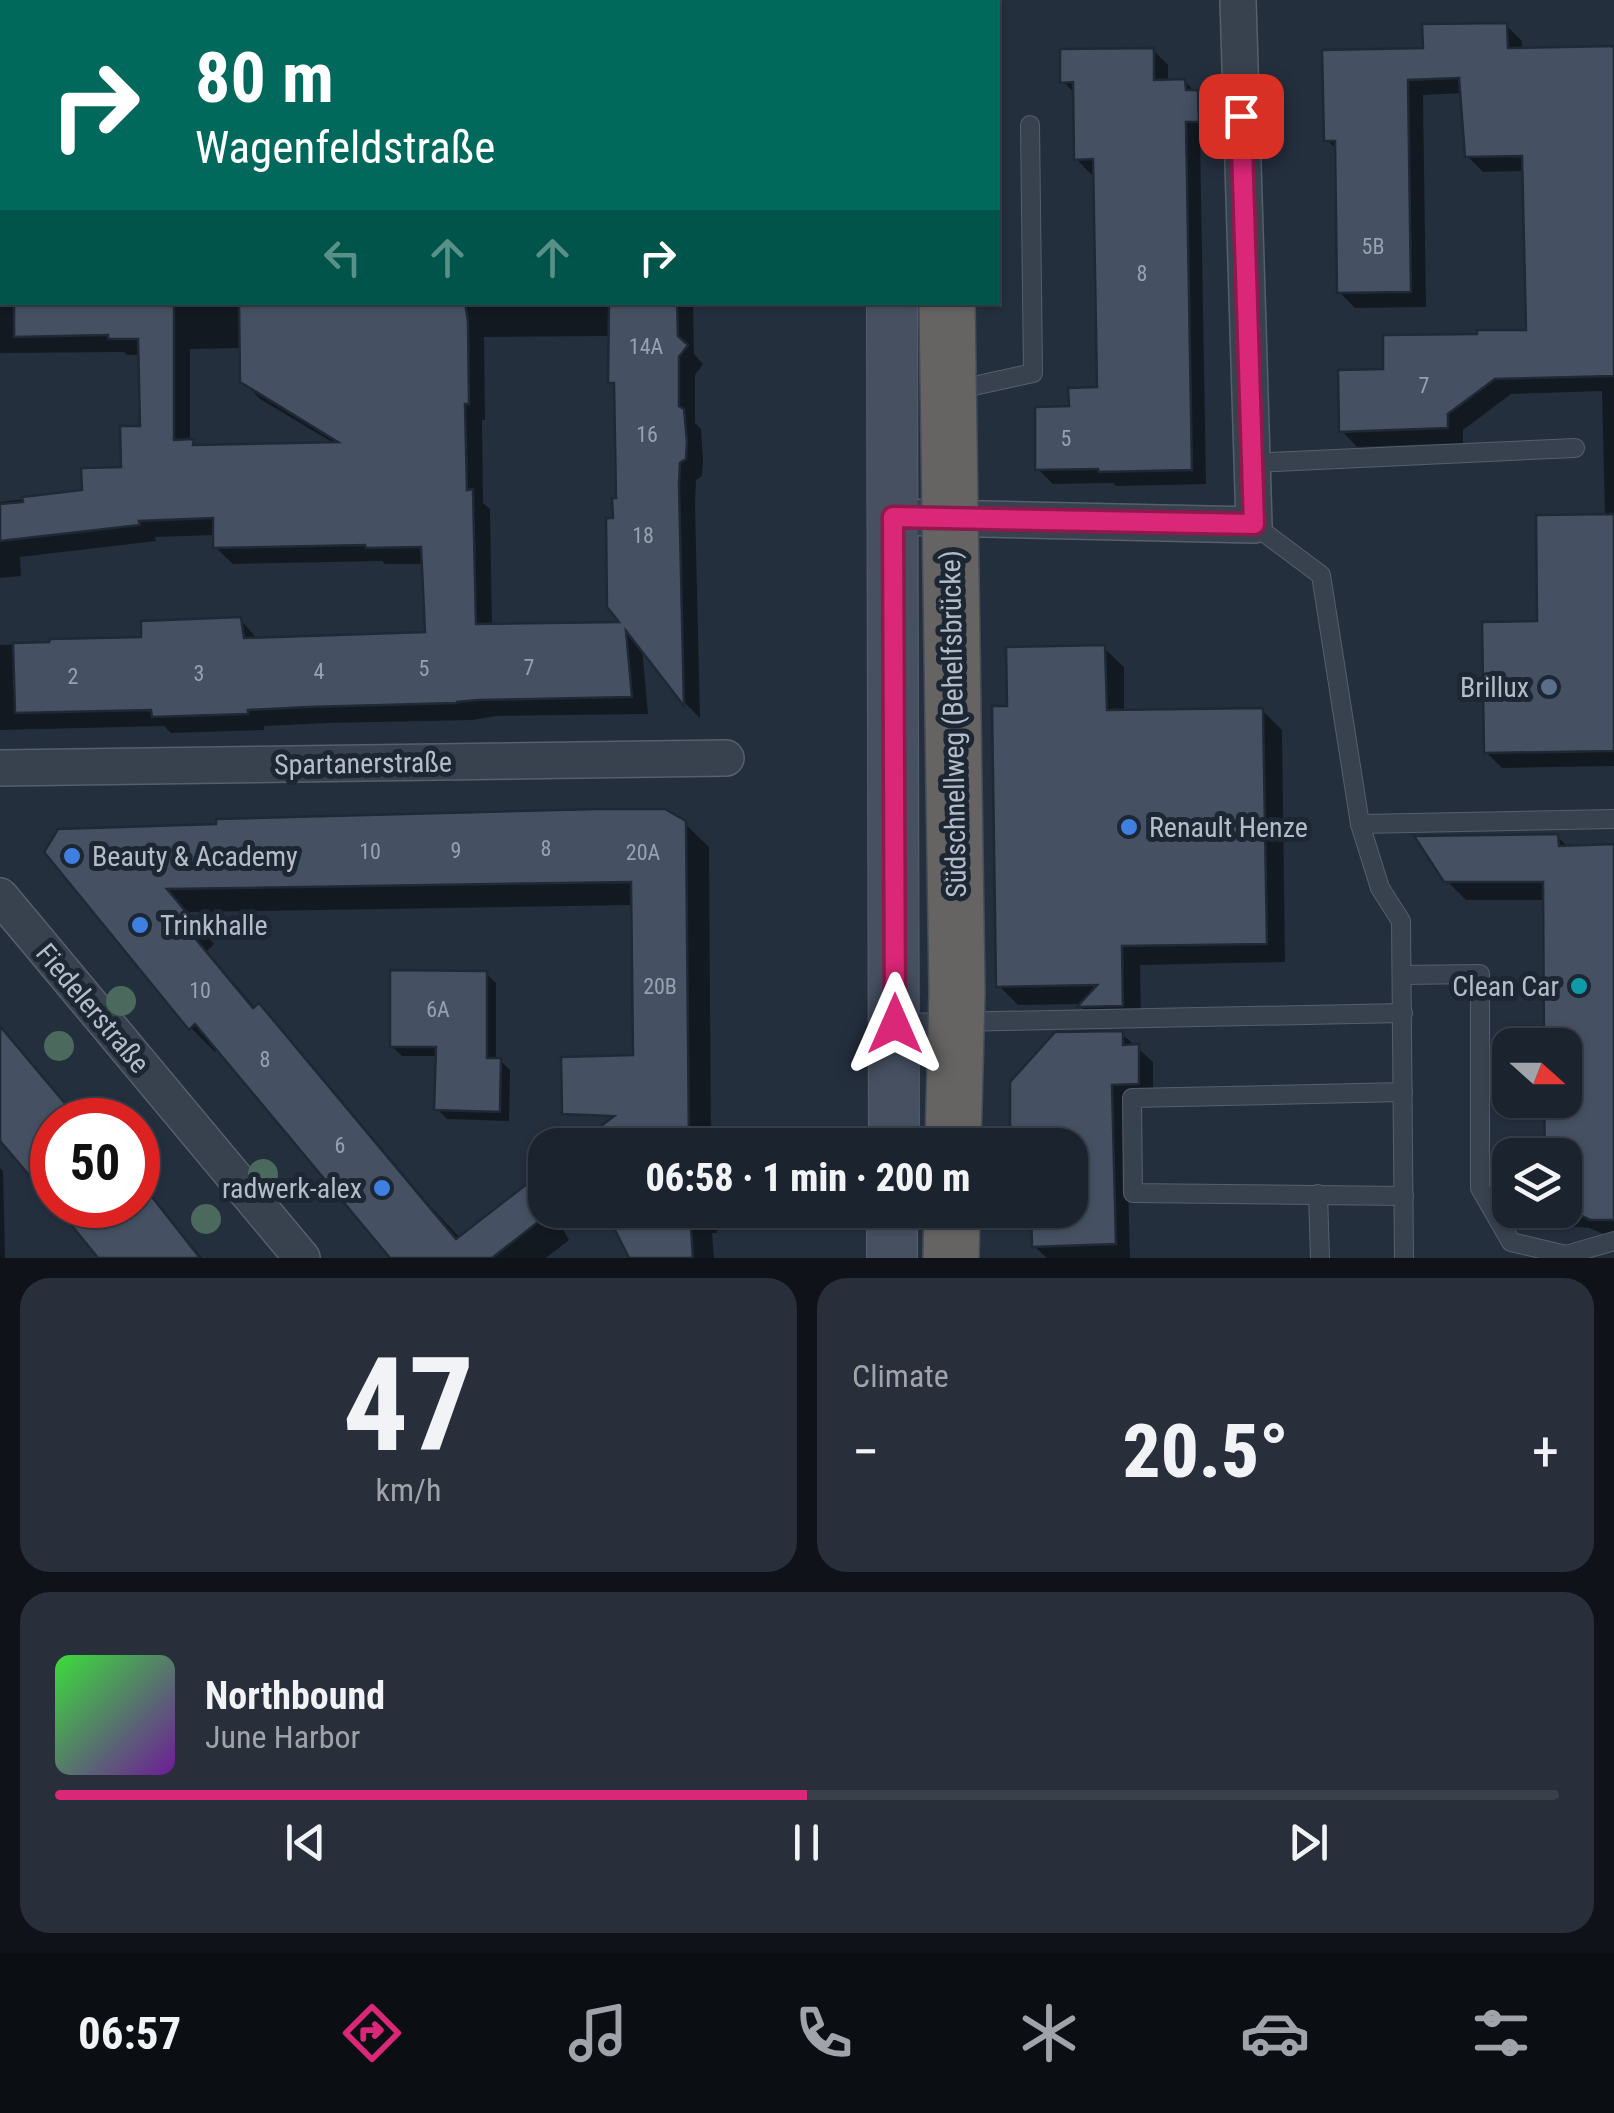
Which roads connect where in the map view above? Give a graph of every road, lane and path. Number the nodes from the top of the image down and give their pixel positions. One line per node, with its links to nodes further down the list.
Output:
1 (1238, 0): 7 (street)
2 (1030, 125): 8 (lane)
3 (892, 305): 8 (main road)
4 (920, 305): 20 (highway, Südschnellweg (Behelfsbrücke))
5 (946, 305): 21 (highway, Südschnellweg (Behelfsbrücke), bridge)
6 (1575, 448): 7 (lane)
7 (1251, 464): 9 (street)
8 (914, 517): 9 (street); 17 (main road)
9 (1254, 524): 13 (lane)
10 (726, 758): 11 (street, Spartanerstraße)
11 (0, 768)
12 (1614, 819): 13 (lane)
13 (1360, 824): 15 (lane)
14 (0, 896): 31 (street, Fiedelerstraße)
15 (1402, 975): 16 (lane); 30 (lane)
16 (1402, 1012): 17 (lane); 18 (lane)
17 (909, 1044): 19 (main road); 22 (lane)
18 (1403, 1092): 23 (lane); 24 (lane)
19 (897, 1128)
20 (927, 1128)
21 (955, 1128)
22 (955, 1128)
23 (1318, 1194): 24 (lane); 36 (lane)
24 (1404, 1196): 37 (lane)
25 (892, 1228): 32 (main road)
26 (926, 1228): 33 (highway)
27 (953, 1228): 34 (highway)
28 (955, 1228): 35 (lane)
29 (1614, 1240): 30 (lane)
30 (1566, 1256)
31 (302, 1258)
32 (892, 1258)
33 (925, 1258)
34 (951, 1258)
35 (968, 1258)
36 (1320, 1258)
37 (1404, 1258)

